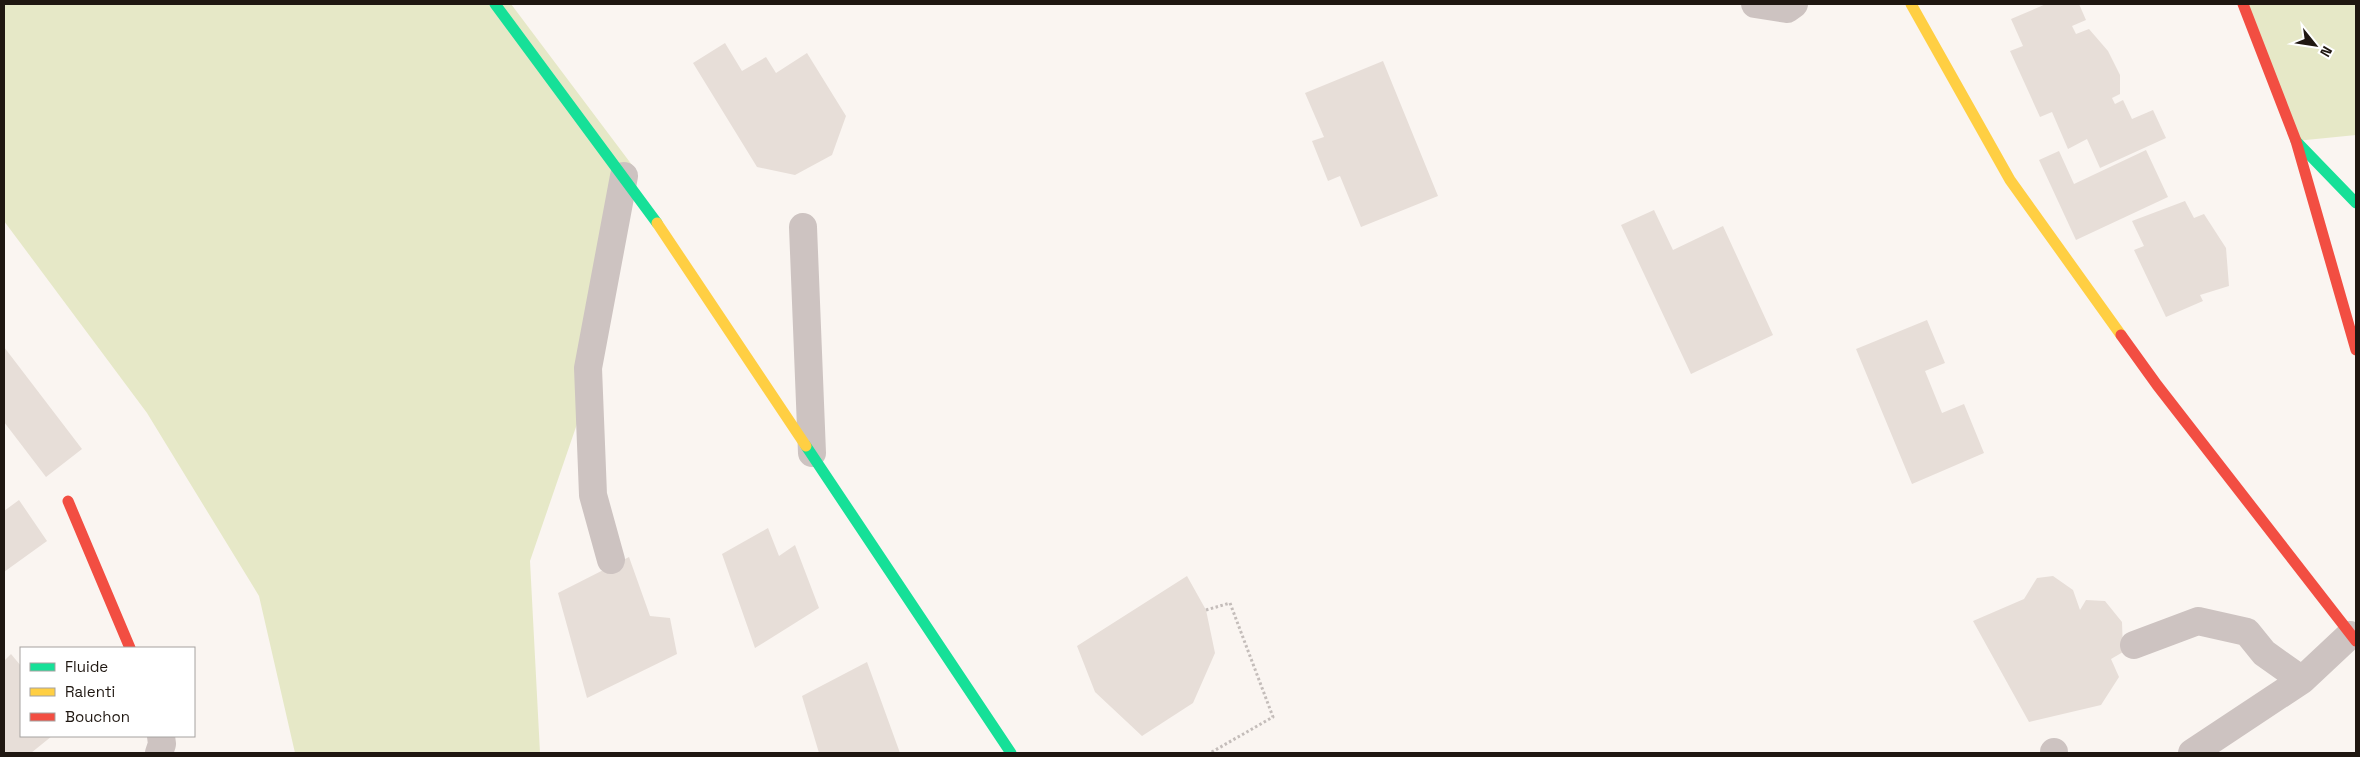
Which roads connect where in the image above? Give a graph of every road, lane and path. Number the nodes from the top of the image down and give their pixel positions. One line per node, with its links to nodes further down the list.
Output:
1 (495, 4): 7 (main road)
2 (1755, 4): 3 (street)
3 (1794, 4)
4 (1911, 4): 15 (main road)
5 (2243, 4): 6 (main road)
6 (2296, 141): 8 (main road); 10 (main road)
7 (624, 176): 11 (main road); 13 (street)
8 (2356, 203)
9 (804, 227): 11 (street)
10 (2356, 350)
11 (812, 453): 21 (main road)
12 (68, 501): 17 (main road)
13 (611, 560)
14 (1206, 610): 22 (path)
15 (2353, 638): 18 (street)
16 (2134, 645): 18 (street)
17 (130, 647)
18 (2302, 680): 23 (street)
19 (161, 737): 20 (street)
20 (158, 753)
21 (1011, 753)
22 (1210, 753)
23 (2192, 753)

